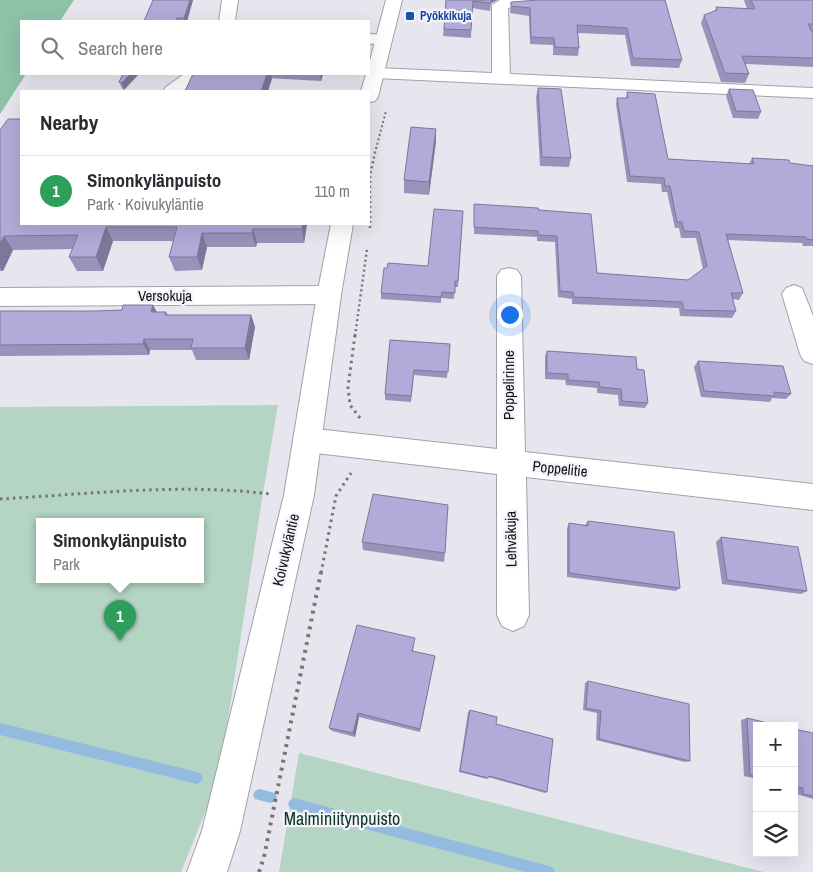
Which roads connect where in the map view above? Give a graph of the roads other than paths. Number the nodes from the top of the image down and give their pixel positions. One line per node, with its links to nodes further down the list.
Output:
1 (230, 0): 4 (street)
2 (394, 0): 5 (street)
3 (539, 2): 8 (street)
4 (227, 20)
5 (376, 39): 6 (street)
6 (376, 73): 8 (street); 11 (street)
7 (194, 75): 9 (street)
8 (501, 79): 10 (street)
9 (173, 90)
10 (813, 93)
11 (370, 94)
12 (342, 225): 15 (street, Koivukyläntie)
13 (509, 276): 19 (street, Poppelirinne)
14 (794, 294): 17 (street)
15 (329, 296): 16 (street, Versokuja); 18 (street, Koivukyläntie)
16 (0, 297)
17 (813, 354)
18 (307, 440): 19 (street, Poppelitie); 22 (street, Koivukyläntie)
19 (510, 463): 20 (street, Poppelitie); 21 (street, Lehväkuja)
20 (813, 497)
21 (513, 615)
22 (207, 872)

